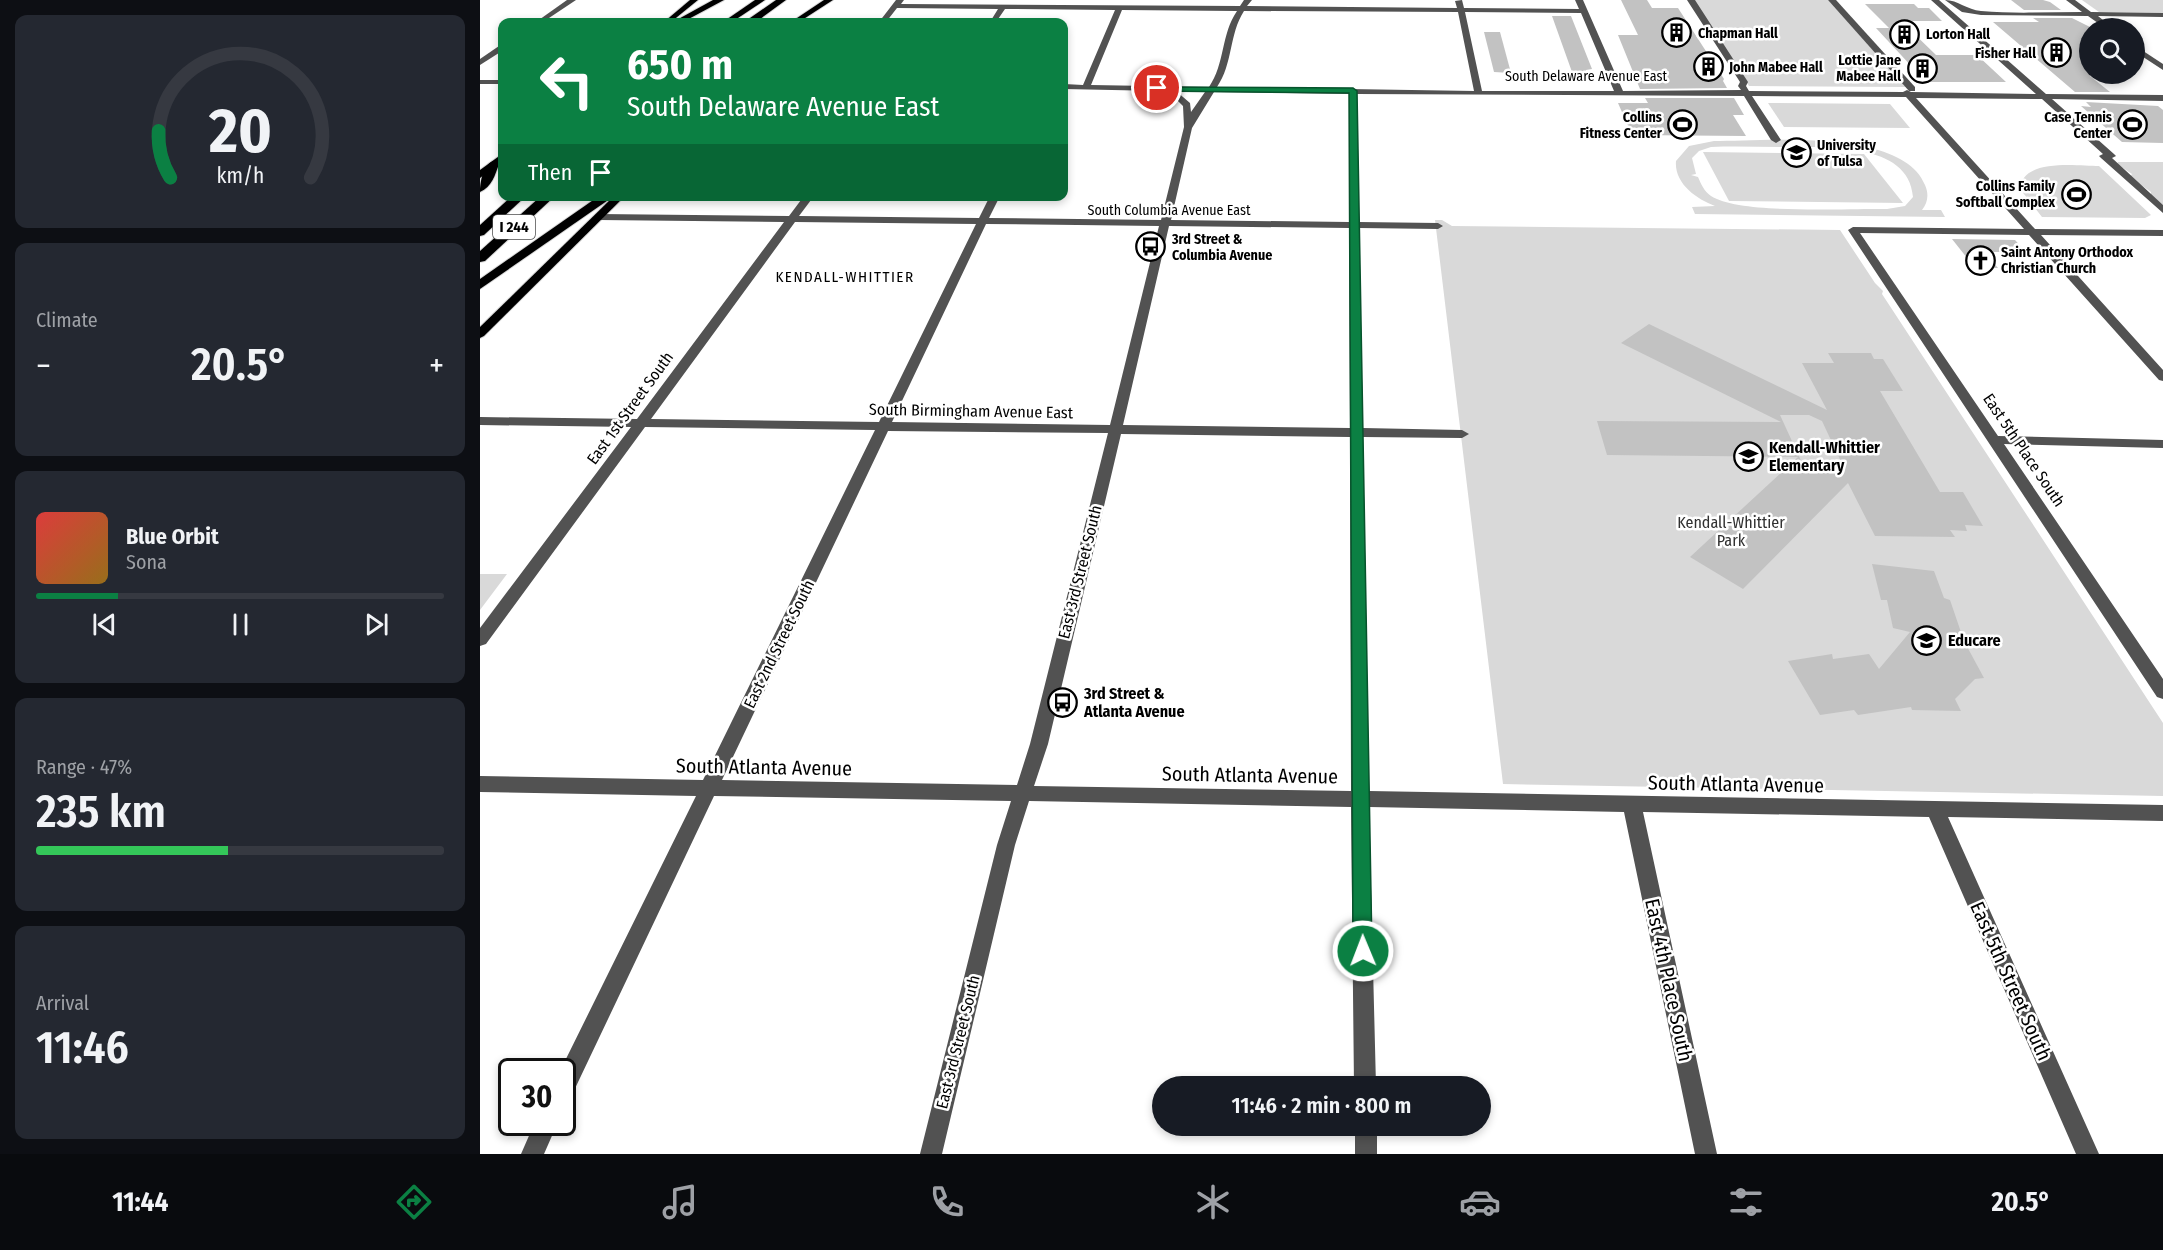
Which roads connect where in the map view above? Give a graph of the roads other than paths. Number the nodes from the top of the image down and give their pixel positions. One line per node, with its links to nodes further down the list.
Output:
1 (572, 0): 24 (street)
2 (694, 0): 25 (main road)
3 (720, 0): 26 (highway)
4 (761, 0): 27 (highway)
5 (782, 0): 28 (highway)
6 (829, 0): 29 (main road)
7 (1248, 0): 19 (street, East 3rd Street South)
8 (1459, 0): 20 (street)
9 (1579, 0): 21 (street)
10 (1691, 0): 45 (street)
11 (1832, 0): 47 (street)
12 (1935, 0): 48 (street)
13 (1949, 0): 22 (street)
14 (2070, 0): 22 (street)
15 (898, 3): 17 (street); 30 (street)
16 (1098, 3): 17 (street); 18 (street)
17 (1003, 6): 31 (street)
18 (1120, 7): 19 (street); 40 (street)
19 (1242, 8): 20 (street); 42 (street, East 3rd Street South)
20 (1460, 10): 21 (street); 46 (street)
21 (1584, 11): 44 (street)
22 (2090, 14): 23 (street); 32 (street)
23 (2163, 15)
24 (545, 18)
25 (672, 18)
26 (685, 18)
27 (733, 18)
28 (755, 18)
29 (801, 18)
30 (885, 18)
31 (996, 18)
32 (2095, 18)
33 (498, 51): 35 (street)
34 (2145, 55): 36 (street)
35 (480, 63)
36 (2163, 68)
37 (480, 82): 38 (street)
38 (498, 82)
39 (1068, 87): 40 (street, South Delaware Avenue East)
40 (1086, 87): 41 (street, South Delaware Avenue East)
41 (1157, 88): 42 (street, South Delaware Avenue East); 50 (street)
42 (1212, 89): 43 (street, South Delaware Avenue East); 50 (street, East 3rd Street South)
43 (1353, 91): 46 (street, South Delaware Avenue East); 66 (street)
44 (1619, 91): 45 (street, South Delaware Avenue East); 46 (street, South Delaware Avenue East)
45 (1744, 91): 47 (street, South Delaware Avenue East); 51 (street)
46 (1478, 92)
47 (1909, 92): 48 (street, South Delaware Avenue East); 69 (street)
48 (2043, 95): 49 (street, South Delaware Avenue East); 61 (street)
49 (2163, 96)
50 (1188, 128): 65 (street, East 3rd Street South)
51 (1776, 140)
52 (498, 160): 53 (main road); 54 (highway)
53 (480, 175)
54 (480, 188)
55 (514, 201): 68 (highway, I 244)
56 (543, 201): 71 (highway, I 244)
57 (601, 201): 72 (highway)
58 (615, 201): 62 (main road)
59 (805, 201): 63 (street, East 1st Street South)
60 (993, 201): 64 (street, East 2nd Street South)
61 (2163, 210)
62 (599, 217): 63 (street, South Columbia Avenue East); 73 (main road)
63 (792, 219): 64 (street, South Columbia Avenue East); 76 (street, East 1st Street South)
64 (983, 221): 65 (street, South Columbia Avenue East); 77 (street, East 2nd Street South)
65 (1164, 223): 66 (street, South Columbia Avenue East); 78 (street, East 3rd Street South)
66 (1354, 225): 67 (street, South Columbia Avenue East); 79 (street)
67 (1438, 225)
68 (480, 232)
69 (2032, 232): 70 (street); 74 (street); 81 (street, East 5th Place South)
70 (2163, 233)
71 (480, 258)
72 (480, 285)
73 (480, 334)
74 (2163, 377)
75 (480, 421): 76 (street, South Birmingham Avenue East)
76 (640, 423): 77 (street, South Birmingham Avenue East); 83 (street, East 1st Street South)
77 (885, 427): 78 (street, South Birmingham Avenue East); 86 (street, East 2nd Street South)
78 (1114, 430): 79 (street, South Birmingham Avenue East); 87 (street, East 3rd Street South)
79 (1357, 433): 80 (street, South Birmingham Avenue East); 88 (street)
80 (1462, 434)
81 (1996, 440): 82 (street); 84 (street, East 5th Place South)
82 (2163, 444)
83 (480, 640)
84 (2163, 692)
85 (480, 784): 86 (street, South Atlanta Avenue)
86 (709, 789): 87 (street, South Atlanta Avenue); 92 (street, East 2nd Street South)
87 (1022, 793): 88 (street, South Atlanta Avenue); 97 (street, East 3rd Street South)
88 (1360, 799): 89 (street, South Atlanta Avenue); 93 (street)
89 (1632, 805): 90 (street, South Atlanta Avenue); 99 (street, East 4th Place South)
90 (1935, 808): 91 (street, South Atlanta Avenue); 100 (street, East 5th Street South)
91 (2163, 813)
92 (576, 1062)
93 (1365, 1076)
94 (541, 1136): 96 (street)
95 (1366, 1136): 98 (street)
96 (532, 1154)
97 (932, 1154)
98 (1366, 1154)
99 (1706, 1154)
100 (2088, 1154)

